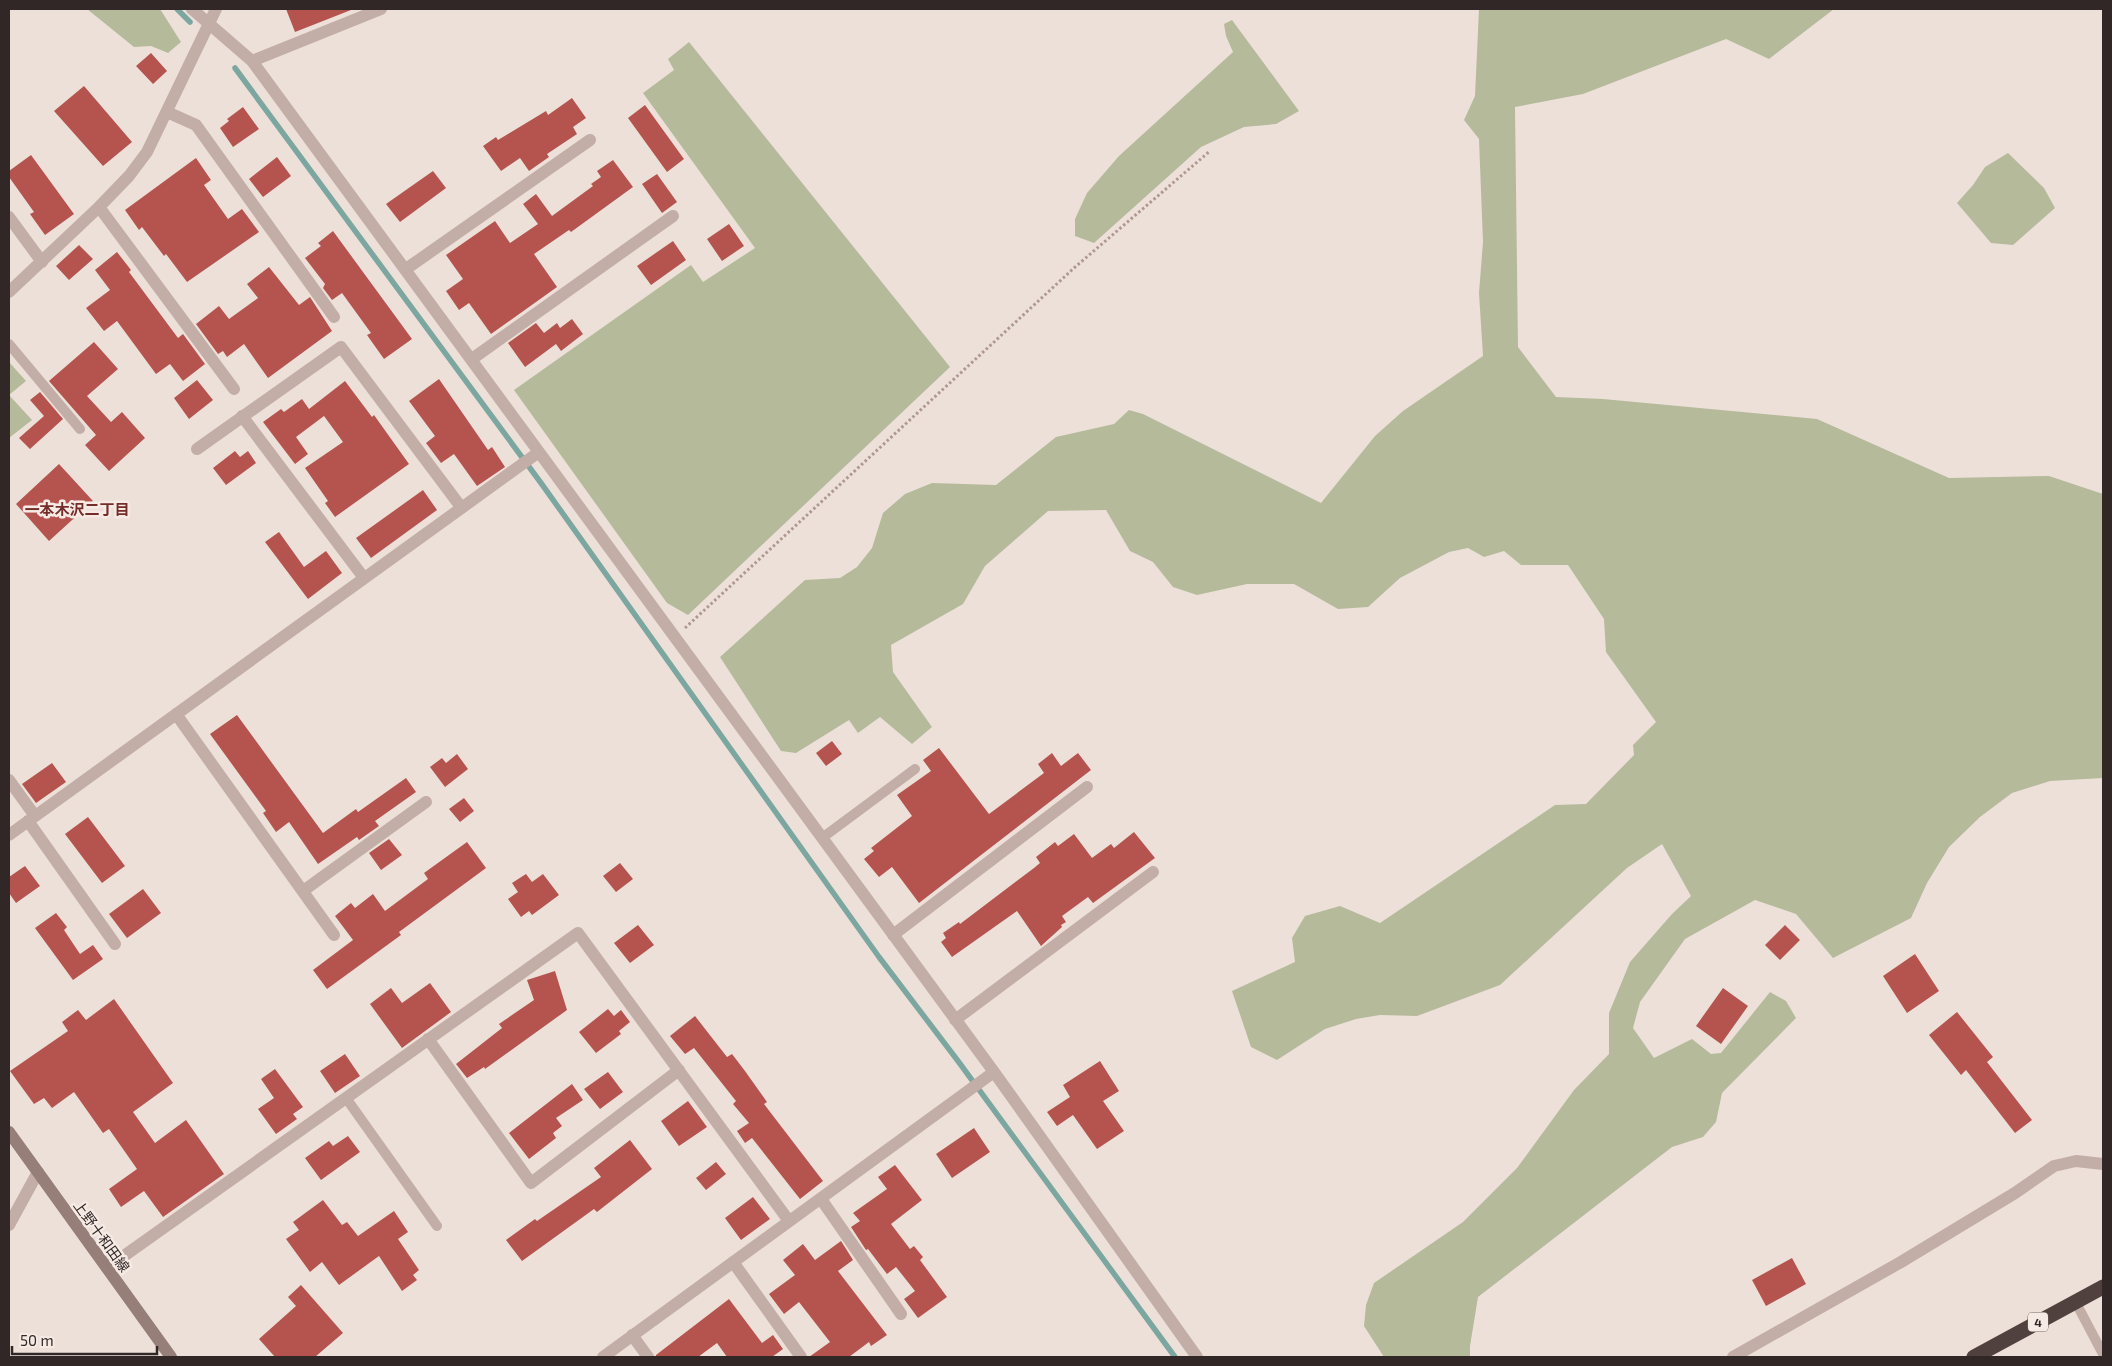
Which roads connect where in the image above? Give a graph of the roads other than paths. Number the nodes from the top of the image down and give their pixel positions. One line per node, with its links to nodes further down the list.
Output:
1 (192, 9): 4 (street)
2 (216, 9): 4 (street)
3 (381, 9): 5 (street)
4 (209, 26): 5 (street); 6 (street)
5 (252, 61): 12 (street)
6 (166, 112): 8 (street); 14 (street)
7 (590, 140): 12 (street)
8 (99, 207): 11 (street); 17 (street)
9 (674, 216): 16 (street)
10 (9, 217): 11 (street)
11 (42, 262): 13 (street)
12 (406, 269): 16 (street)
13 (9, 292)
14 (334, 317)
15 (9, 344): 19 (lane)
16 (472, 359): 21 (street)
17 (234, 389)
18 (242, 416): 20 (street); 22 (street); 23 (street)
19 (80, 429)
20 (197, 449)
21 (538, 452): 22 (street); 31 (street)
22 (461, 507): 23 (street)
23 (364, 578): 24 (street)
24 (176, 714): 29 (street); 33 (street)
25 (915, 768): 31 (lane)
26 (9, 780): 29 (street)
27 (1087, 787): 35 (street)
28 (426, 802): 33 (street)
29 (32, 818): 30 (street); 36 (street)
30 (9, 835)
31 (822, 838): 35 (street)
32 (1153, 872): 37 (street)
33 (303, 891): 34 (street)
34 (334, 935)
35 (893, 935): 37 (street)
36 (115, 944)
37 (955, 1020): 40 (street)
38 (428, 1039): 39 (street); 39 (street); 41 (street)
39 (679, 1070): 46 (street)
40 (994, 1072): 45 (street); 60 (street)
41 (346, 1098): 48 (lane); 50 (street)
42 (9, 1132): 44 (main road, 上野十和田線)
43 (2103, 1164): 61 (street)
44 (38, 1172): 47 (street); 50 (main road, 上野十和田線)
45 (821, 1199): 46 (street); 53 (street)
46 (789, 1221): 49 (street)
47 (9, 1225)
48 (437, 1226)
49 (733, 1262): 54 (street); 59 (street)
50 (107, 1268): 56 (main road, 上野十和田線)
51 (2103, 1287): 52 (highway, 4)
52 (2075, 1301): 55 (lane); 62 (highway, 4)
53 (900, 1314)
54 (632, 1335): 57 (street); 58 (street)
55 (2103, 1354)
56 (171, 1357)
57 (603, 1357)
58 (648, 1357)
59 (801, 1357)
60 (1197, 1357)
61 (1733, 1357)
62 (1974, 1357)

